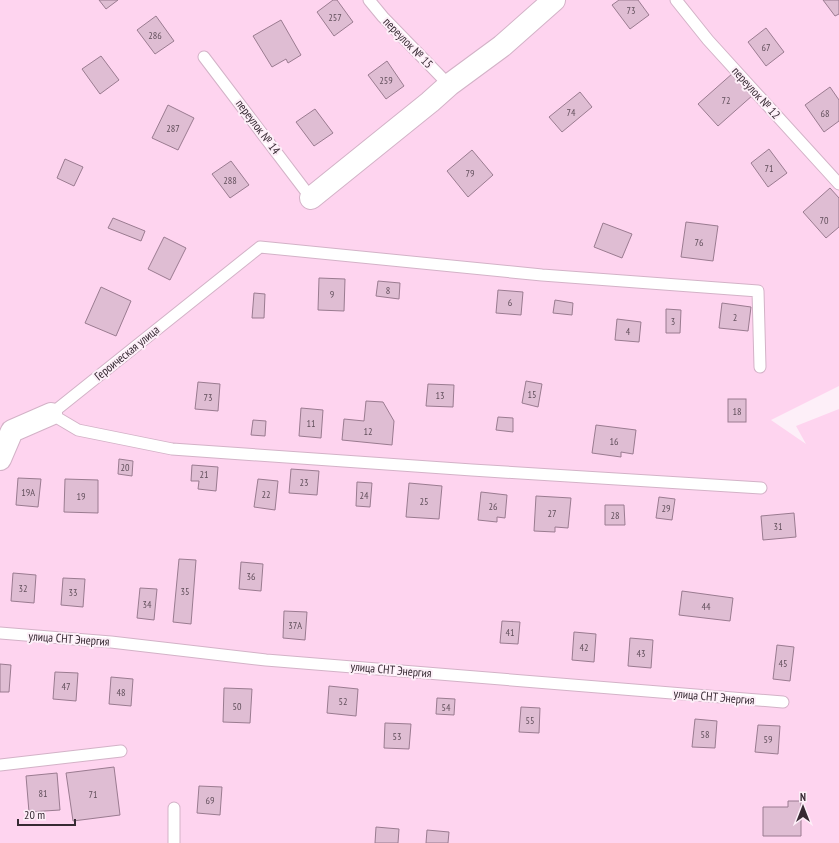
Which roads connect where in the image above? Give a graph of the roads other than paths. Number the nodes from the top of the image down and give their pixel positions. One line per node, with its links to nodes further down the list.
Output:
1 (369, 0): 5 (lane, переулок № 15)
2 (554, 0): 5 (street)
3 (676, 0): 6 (lane, переулок № 12)
4 (204, 57): 7 (lane, переулок № 14)
5 (449, 85): 7 (street)
6 (839, 184)
7 (311, 198)
8 (760, 367): 9 (lane, Героическая улица)
9 (50, 414): 10 (street, Героическая улица); 11 (lane)
10 (0, 459)
11 (761, 488)
12 (0, 633): 13 (lane, улица СНТ Энергия)
13 (783, 702)
14 (121, 751): 15 (lane)
15 (0, 764)
16 (174, 808): 17 (lane)
17 (174, 843)

